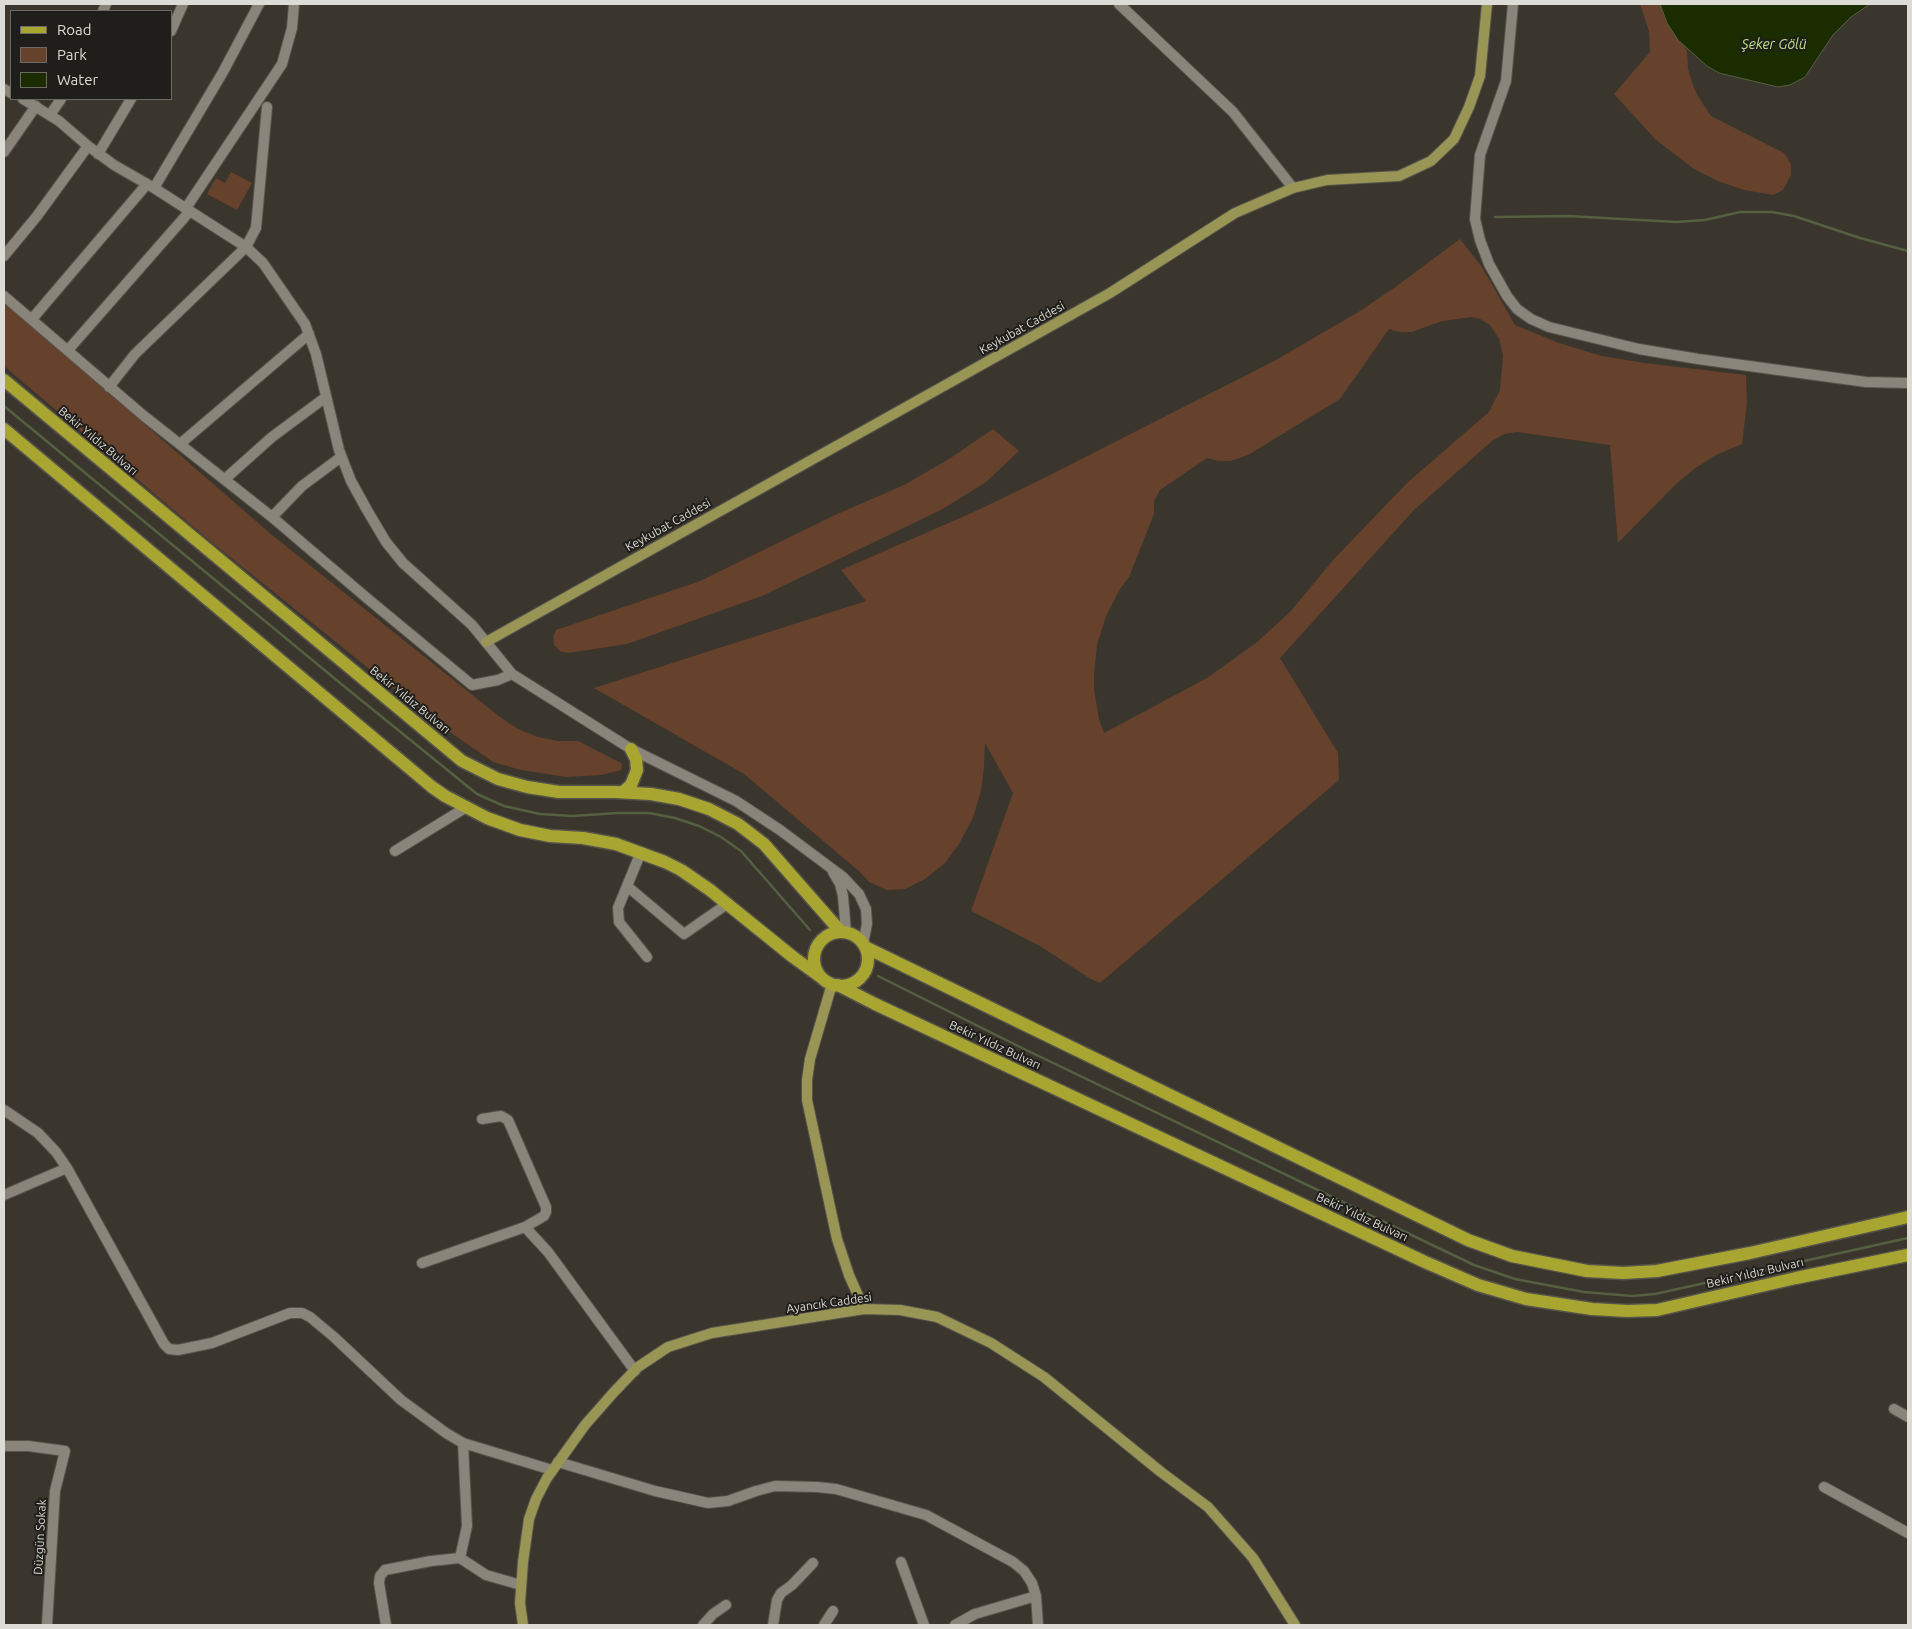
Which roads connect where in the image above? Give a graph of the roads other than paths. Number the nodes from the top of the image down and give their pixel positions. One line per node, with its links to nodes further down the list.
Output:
1 (183, 4): 7 (street)
2 (259, 4): 17 (street)
3 (294, 4): 19 (street)
4 (1119, 4): 18 (street)
5 (1487, 4): 18 (street, Keykubat Caddesi)
6 (1513, 4): 27 (street)
7 (172, 29)
8 (25, 100): 11 (street)
9 (60, 100): 13 (street)
10 (130, 100): 16 (street)
11 (36, 106): 13 (street); 15 (street)
12 (267, 107): 20 (street)
13 (50, 115): 14 (street)
14 (88, 146): 16 (street); 21 (street)
15 (4, 152)
16 (98, 154): 17 (street)
17 (150, 186): 19 (street); 23 (street)
18 (1293, 188): 35 (street, Keykubat Caddesi)
19 (188, 209): 20 (street); 25 (street)
20 (246, 247): 24 (street); 28 (street)
21 (4, 256)
22 (4, 296): 23 (street)
23 (32, 319): 25 (street)
24 (309, 334): 29 (street); 31 (street)
25 (68, 350): 28 (street)
26 (4, 380): 38 (main road, Bekir Yıldız Bulvarı)
27 (1908, 383)
28 (110, 387): 31 (street)
29 (326, 397): 32 (street); 33 (street)
30 (4, 429): 39 (main road, Bekir Yıldız Bulvarı)
31 (180, 444): 33 (street)
32 (342, 457): 34 (street); 35 (street)
33 (225, 479): 34 (street)
34 (272, 517): 36 (street)
35 (486, 642): 36 (street)
36 (512, 674): 37 (street)
37 (631, 749): 38 (main road); 42 (street)
38 (623, 792): 45 (main road, Bekir Yıldız Bulvarı)
39 (465, 808): 40 (street); 41 (main road, Bekir Yıldız Bulvarı)
40 (395, 851)
41 (641, 852): 43 (street); 44 (main road, Bekir Yıldız Bulvarı)
42 (829, 868): 45 (street); 46 (street)
43 (627, 886): 44 (street); 47 (street)
44 (727, 904): 48 (main road, Bekir Yıldız Bulvarı)
45 (843, 932): 46 (main road); 48 (main road)
46 (864, 945): 48 (main road); 53 (main road, Bekir Yıldız Bulvarı)
47 (647, 957)
48 (830, 982): 55 (main road, Bekir Yıldız Bulvarı); 57 (street)
49 (4, 1110): 51 (street)
50 (482, 1119): 54 (street)
51 (68, 1168): 52 (street); 61 (street)
52 (4, 1195)
53 (1908, 1217)
54 (525, 1227): 56 (street); 58 (street)
55 (1908, 1256)
56 (422, 1263)
57 (864, 1309): 58 (street, Ayancık Caddesi); 82 (street, Ayancık Caddesi)
58 (635, 1371): 63 (street, Ayancık Caddesi)
59 (1894, 1409): 60 (street)
60 (1908, 1417)
61 (463, 1443): 63 (street); 66 (street)
62 (4, 1446): 73 (street, Düzgün Sokak)
63 (555, 1466): 69 (street, Ayancık Caddesi); 70 (street)
64 (1824, 1488): 65 (street)
65 (1908, 1533)
66 (460, 1558): 69 (street); 74 (street)
67 (901, 1562): 79 (street)
68 (813, 1563): 77 (street)
69 (520, 1585): 75 (street, Ayancık Caddesi)
70 (1036, 1596): 80 (street); 81 (street)
71 (726, 1605): 76 (street)
72 (833, 1611): 78 (street)
73 (47, 1625)
74 (386, 1625)
75 (523, 1625)
76 (703, 1625)
77 (773, 1625)
78 (824, 1625)
79 (924, 1625)
80 (955, 1625)
81 (1038, 1625)
82 (1295, 1625)

